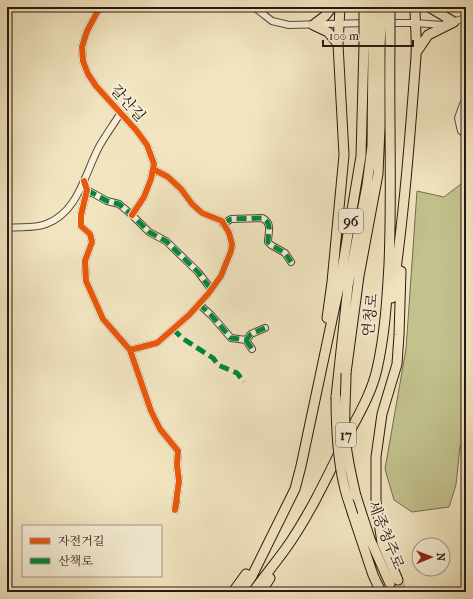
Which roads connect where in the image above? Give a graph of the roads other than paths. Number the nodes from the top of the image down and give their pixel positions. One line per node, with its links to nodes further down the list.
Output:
1 (100, 7): 20 (street, 갈산길)
2 (254, 7): 15 (street)
3 (332, 7): 15 (highway)
4 (340, 7): 14 (highway)
5 (364, 7): 37 (highway, 96, bridge)
6 (374, 7): 17 (highway, bridge)
7 (382, 7): 17 (highway, bridge)
8 (390, 7): 36 (highway, 연청로, bridge)
9 (415, 7): 13 (highway)
10 (429, 7): 12 (highway)
11 (466, 18): 12 (street)
12 (454, 22): 13 (street); 18 (highway)
13 (414, 23): 14 (street); 18 (highway)
14 (340, 24): 15 (street); 16 (highway)
15 (313, 25): 16 (highway)
16 (338, 44): 37 (highway)
17 (377, 47): 38 (highway, 연청로 / 17, bridge); 40 (highway, 연청로 / 17, bridge)
18 (416, 54): 27 (highway)
19 (466, 103): 21 (street)
20 (120, 114): 22 (street, 갈산길); 23 (street)
21 (466, 134)
22 (153, 169): 25 (street); 26 (street)
23 (84, 181): 24 (street); 28 (street)
24 (87, 190): 25 (street); 35 (street)
25 (132, 215): 30 (street)
26 (223, 224): 29 (street); 30 (street)
27 (402, 226): 36 (highway); 38 (highway, 세종청주로 / 17)
28 (7, 228)
29 (291, 262)
30 (211, 289): 31 (street)
31 (198, 304): 33 (street); 35 (street)
32 (265, 328): 33 (street)
33 (246, 340): 34 (street)
34 (252, 349)
35 (130, 350): 39 (street)
36 (377, 369): 42 (highway, 연청로)
37 (316, 394): 41 (highway, 96)
38 (356, 496)
39 (177, 500)
40 (353, 515): 43 (highway, 세종청주로 / 17)
41 (271, 538): 44 (highway); 45 (highway, 96)
42 (291, 541): 46 (highway, 연청로); 47 (highway)
43 (379, 588)
44 (233, 592)
45 (241, 592)
46 (253, 592)
47 (261, 592)

